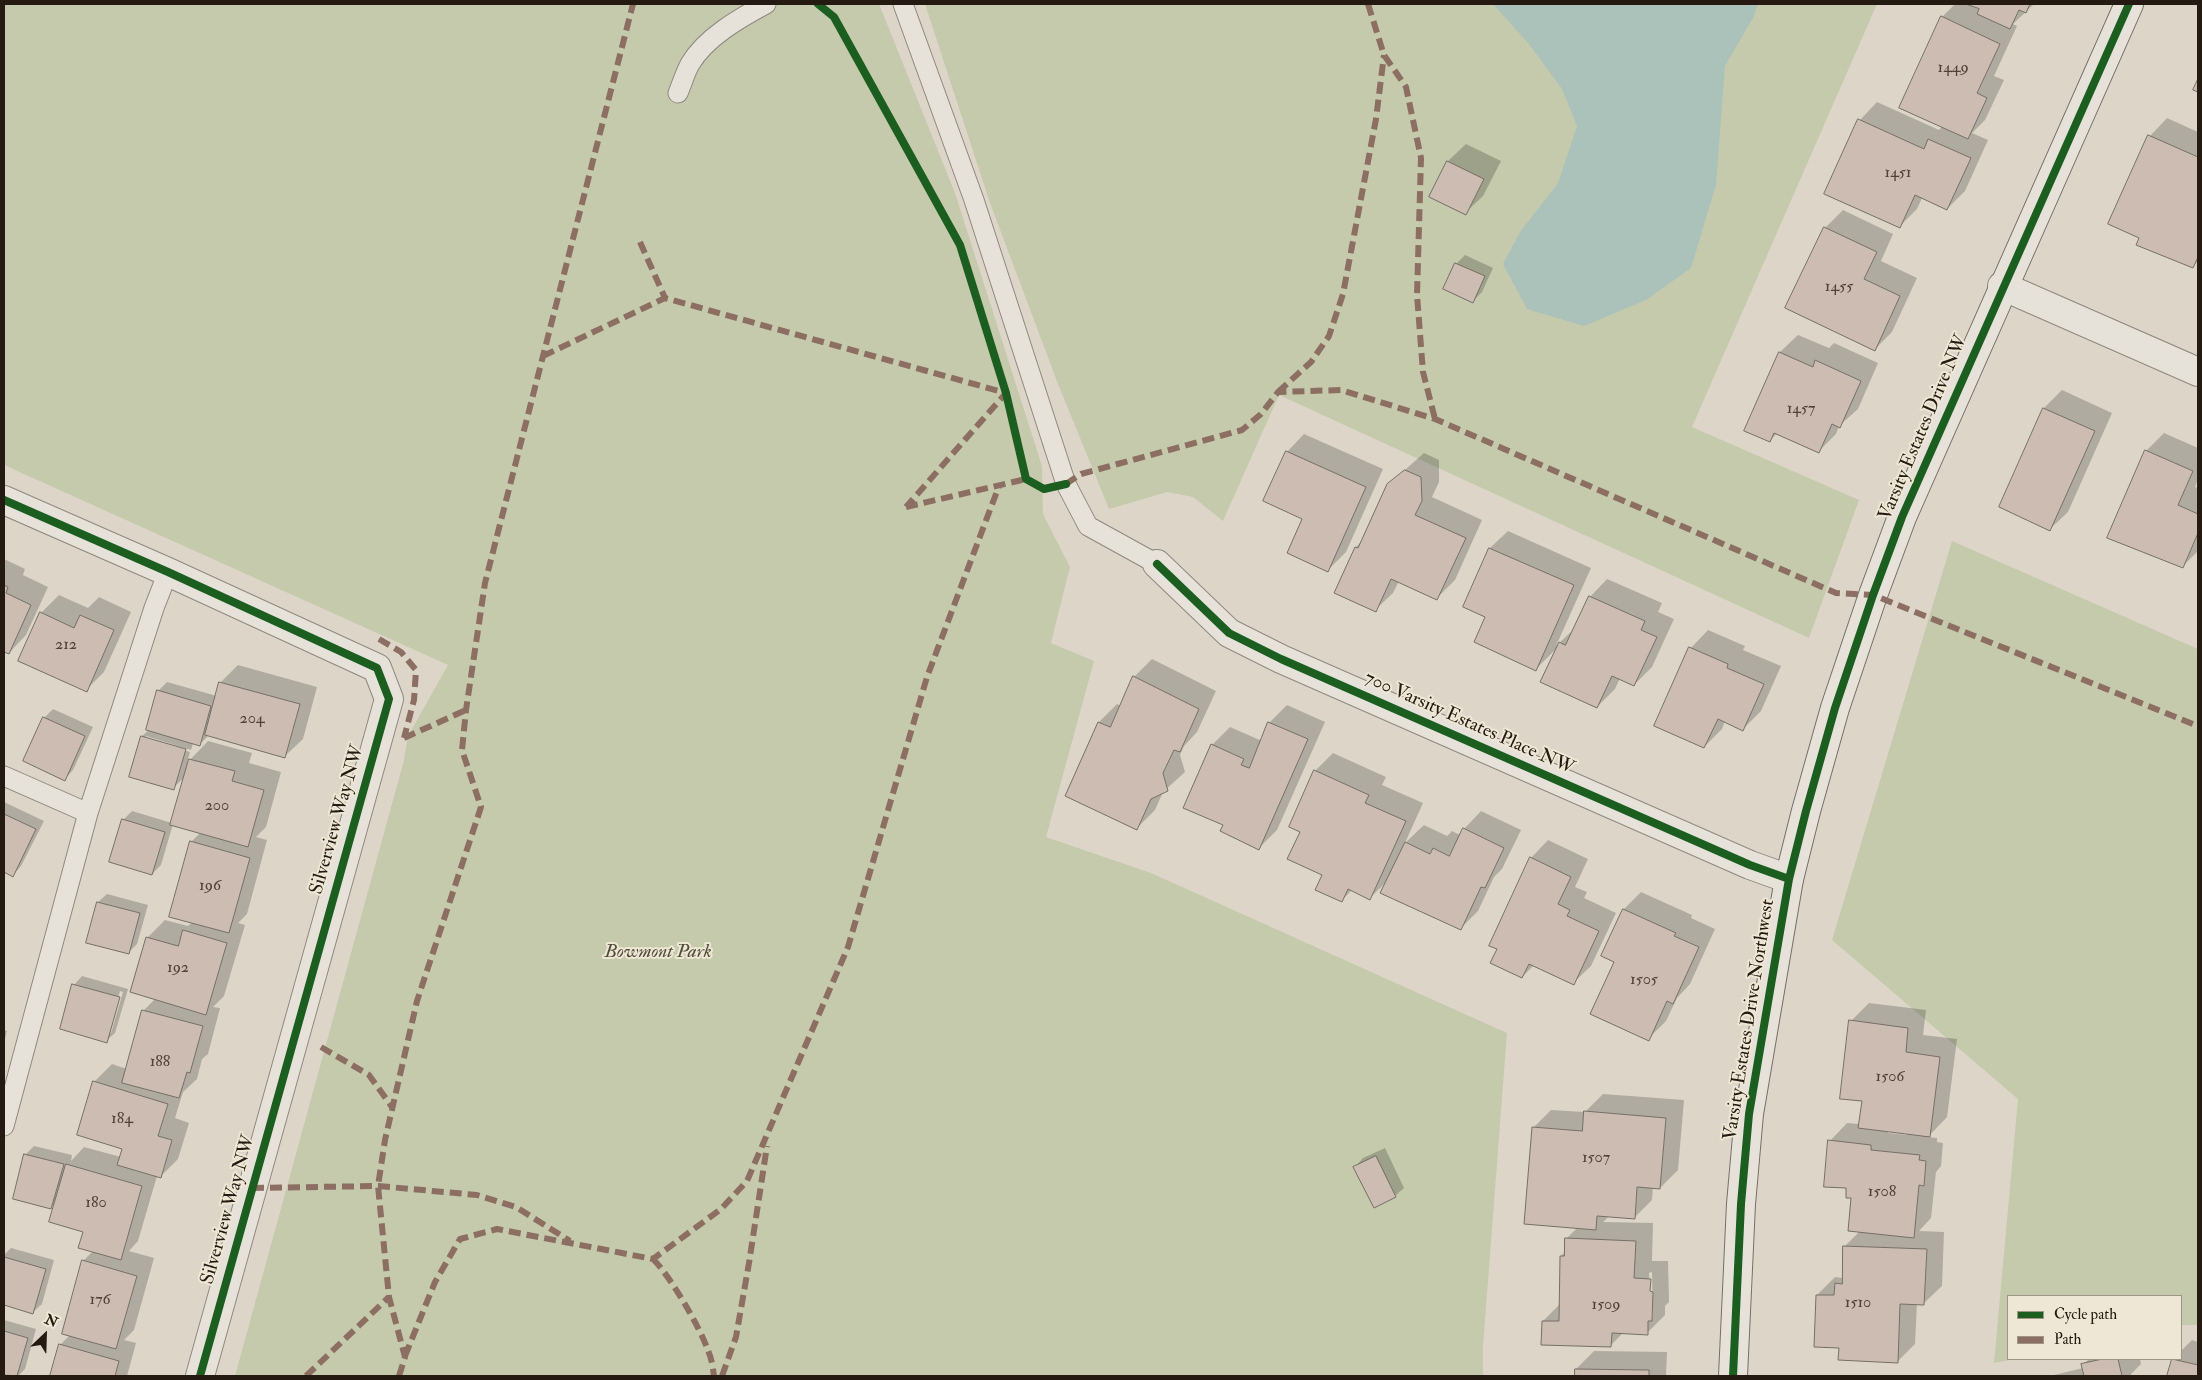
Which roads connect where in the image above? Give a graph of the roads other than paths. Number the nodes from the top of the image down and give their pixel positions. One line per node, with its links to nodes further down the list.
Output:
1 (766, 4): 4 (lane)
2 (903, 4): 8 (lane)
3 (2128, 4): 5 (street, Varsity Estates Drive NW)
4 (678, 93)
5 (2002, 286): 6 (street); 12 (street, Varsity Estates Drive NW)
6 (2198, 372)
7 (4, 500): 9 (street, Silverview Way NW)
8 (1156, 564): 12 (street, 700 Varsity Estates Place NW)
9 (168, 572): 11 (lane); 14 (street, Silverview Way NW)
10 (4, 776): 11 (lane)
11 (88, 813): 13 (lane)
12 (1789, 879): 15 (street, Varsity Estates Drive Northwest)
13 (4, 1126)
14 (200, 1376)
15 (1733, 1376)

